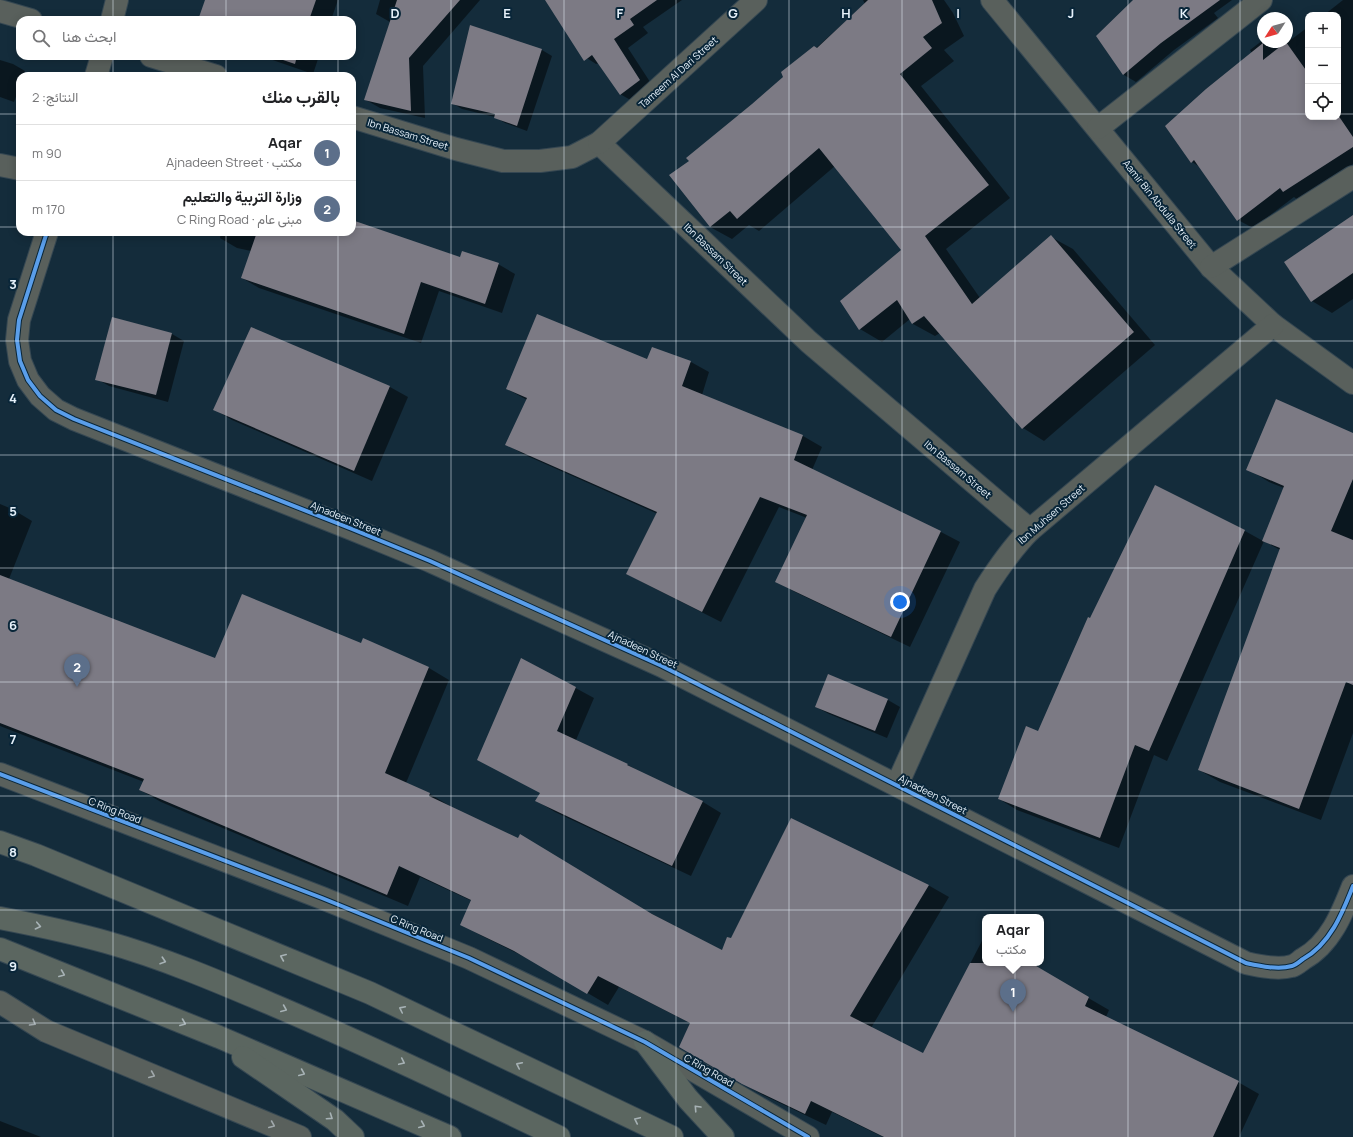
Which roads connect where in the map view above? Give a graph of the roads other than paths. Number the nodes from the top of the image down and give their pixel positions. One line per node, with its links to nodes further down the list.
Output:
1 (117, 0): 7 (street)
2 (756, 0): 14 (street, Tameem Al Dari Street)
3 (992, 0): 13 (street, Aamir Bin Abdulla Street)
4 (1261, 0): 13 (street)
5 (0, 11): 6 (street)
6 (17, 16)
7 (113, 16)
8 (101, 60): 10 (street)
9 (164, 60): 11 (street)
10 (97, 72)
11 (203, 72)
12 (356, 118): 14 (street, Ibn Bassam Street)
13 (1098, 128): 19 (street, Aamir Bin Abdulla Street)
14 (599, 143): 22 (street, Ibn Bassam Street)
15 (0, 165): 16 (street)
16 (16, 168)
17 (1353, 177): 19 (street)
18 (46, 236): 24 (street, Ajnadeen Street)
19 (1211, 267): 20 (street, Aamir Bin Abdulla Street)
20 (1273, 325): 21 (street, Aamir Bin Abdulla Street); 22 (street, Ibn Muhsen Street)
21 (1353, 383)
22 (1030, 530): 24 (street, Ibn Muhsen Street)
23 (0, 774): 31 (street, C Ring Road)
24 (897, 785): 26 (street, Ajnadeen Street)
25 (0, 842): 36 (highway, one-way to 25)
26 (1353, 886)
27 (0, 918): 35 (highway, one-way to 35)
28 (0, 949): 30 (highway, one-way to 30)
29 (0, 1002): 32 (street, one-way to 32)
30 (219, 1037): 33 (highway, one-way to 33); 34 (highway, one-way to 34)
31 (645, 1042): 37 (highway, one-way to 31); 38 (street, C Ring Road)
32 (300, 1137)
33 (353, 1137)
34 (450, 1137)
35 (560, 1137)
36 (672, 1137)
37 (723, 1137)
38 (808, 1137)

